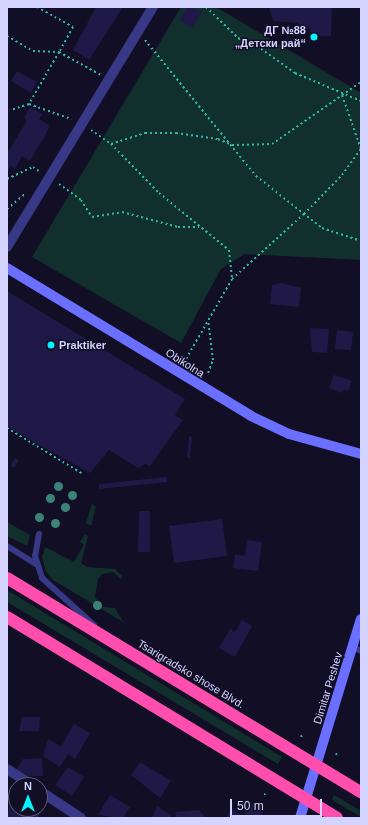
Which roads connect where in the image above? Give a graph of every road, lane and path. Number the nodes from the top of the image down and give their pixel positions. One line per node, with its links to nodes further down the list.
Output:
1 (37, 7): 6 (path)
2 (153, 7): 4 (street)
3 (206, 7): 9 (path)
4 (138, 31): 7 (street); 15 (path)
5 (7, 36): 6 (path)
6 (59, 52): 7 (path); 11 (path)
7 (109, 79): 13 (street)
8 (361, 82): 9 (path)
9 (342, 95): 10 (path); 15 (path); 18 (path)
10 (361, 101)
11 (29, 104): 12 (path); 13 (path)
12 (10, 110)
13 (82, 123): 14 (path); 16 (street)
14 (111, 144): 15 (path); 19 (path)
15 (232, 145): 18 (path)
16 (49, 177): 17 (path); 19 (path); 21 (street)
17 (7, 179)
18 (304, 214): 20 (path); 23 (path)
19 (200, 227): 23 (path)
20 (361, 241)
21 (7, 247)
22 (7, 268): 28 (street, Obikolna)
23 (232, 279): 24 (path)
24 (208, 320): 25 (path); 26 (path)
25 (186, 359)
26 (208, 372)
27 (7, 428): 29 (path)
28 (361, 454)
29 (83, 474)
30 (38, 534): 32 (lane)
31 (7, 546): 32 (lane)
32 (36, 564): 36 (lane)
33 (7, 578): 36 (highway, Tsarigradsko shose Blvd.)
34 (7, 618): 43 (highway)
35 (361, 619): 37 (street, Dimitar Peshev)
36 (113, 642): 38 (highway, Tsarigradsko shose Blvd.)
37 (357, 649): 38 (street, Dimitar Peshev)
38 (316, 764): 41 (highway, Tsarigradsko shose Blvd.); 43 (street, Dimitar Peshev)
39 (7, 769): 40 (street)
40 (20, 777)
41 (361, 792)
42 (48, 796): 44 (street)
43 (305, 799): 45 (street, Dimitar Peshev); 46 (highway)
44 (81, 818)
45 (300, 818)
46 (337, 818)

